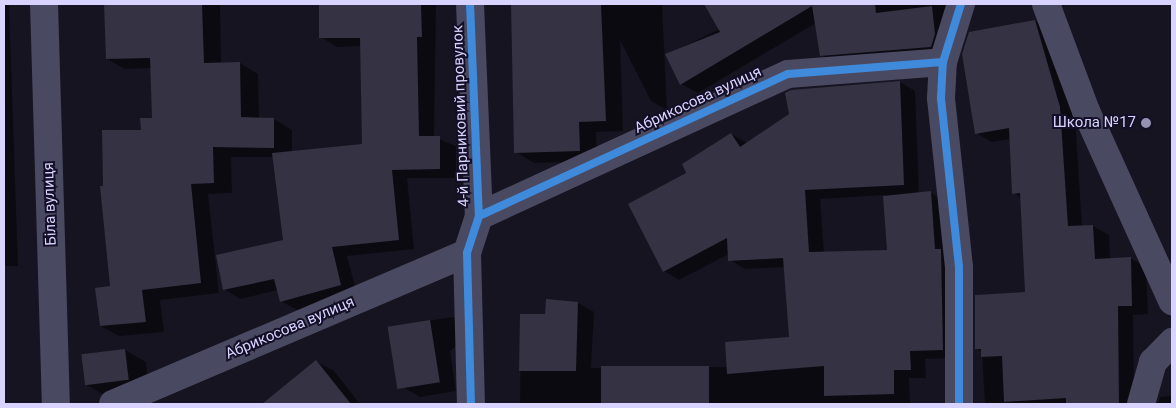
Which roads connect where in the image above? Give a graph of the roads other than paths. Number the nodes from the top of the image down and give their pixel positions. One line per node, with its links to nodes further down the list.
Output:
1 (44, 4): 10 (street, Біла вулиця)
2 (470, 4): 6 (street, 4-й Парниковий провулок)
3 (961, 4): 5 (street)
4 (1046, 4): 8 (street)
5 (943, 62): 6 (street, Абрикосова вулиця); 13 (street)
6 (479, 216): 7 (street, 4-й Парниковий провулок)
7 (467, 253): 11 (street, Абрикосова вулиця); 12 (street, 4-й Парниковий провулок)
8 (1172, 301)
9 (1172, 342): 14 (street)
10 (56, 404)
11 (113, 404)
12 (472, 404)
13 (958, 404)
14 (1141, 404)

